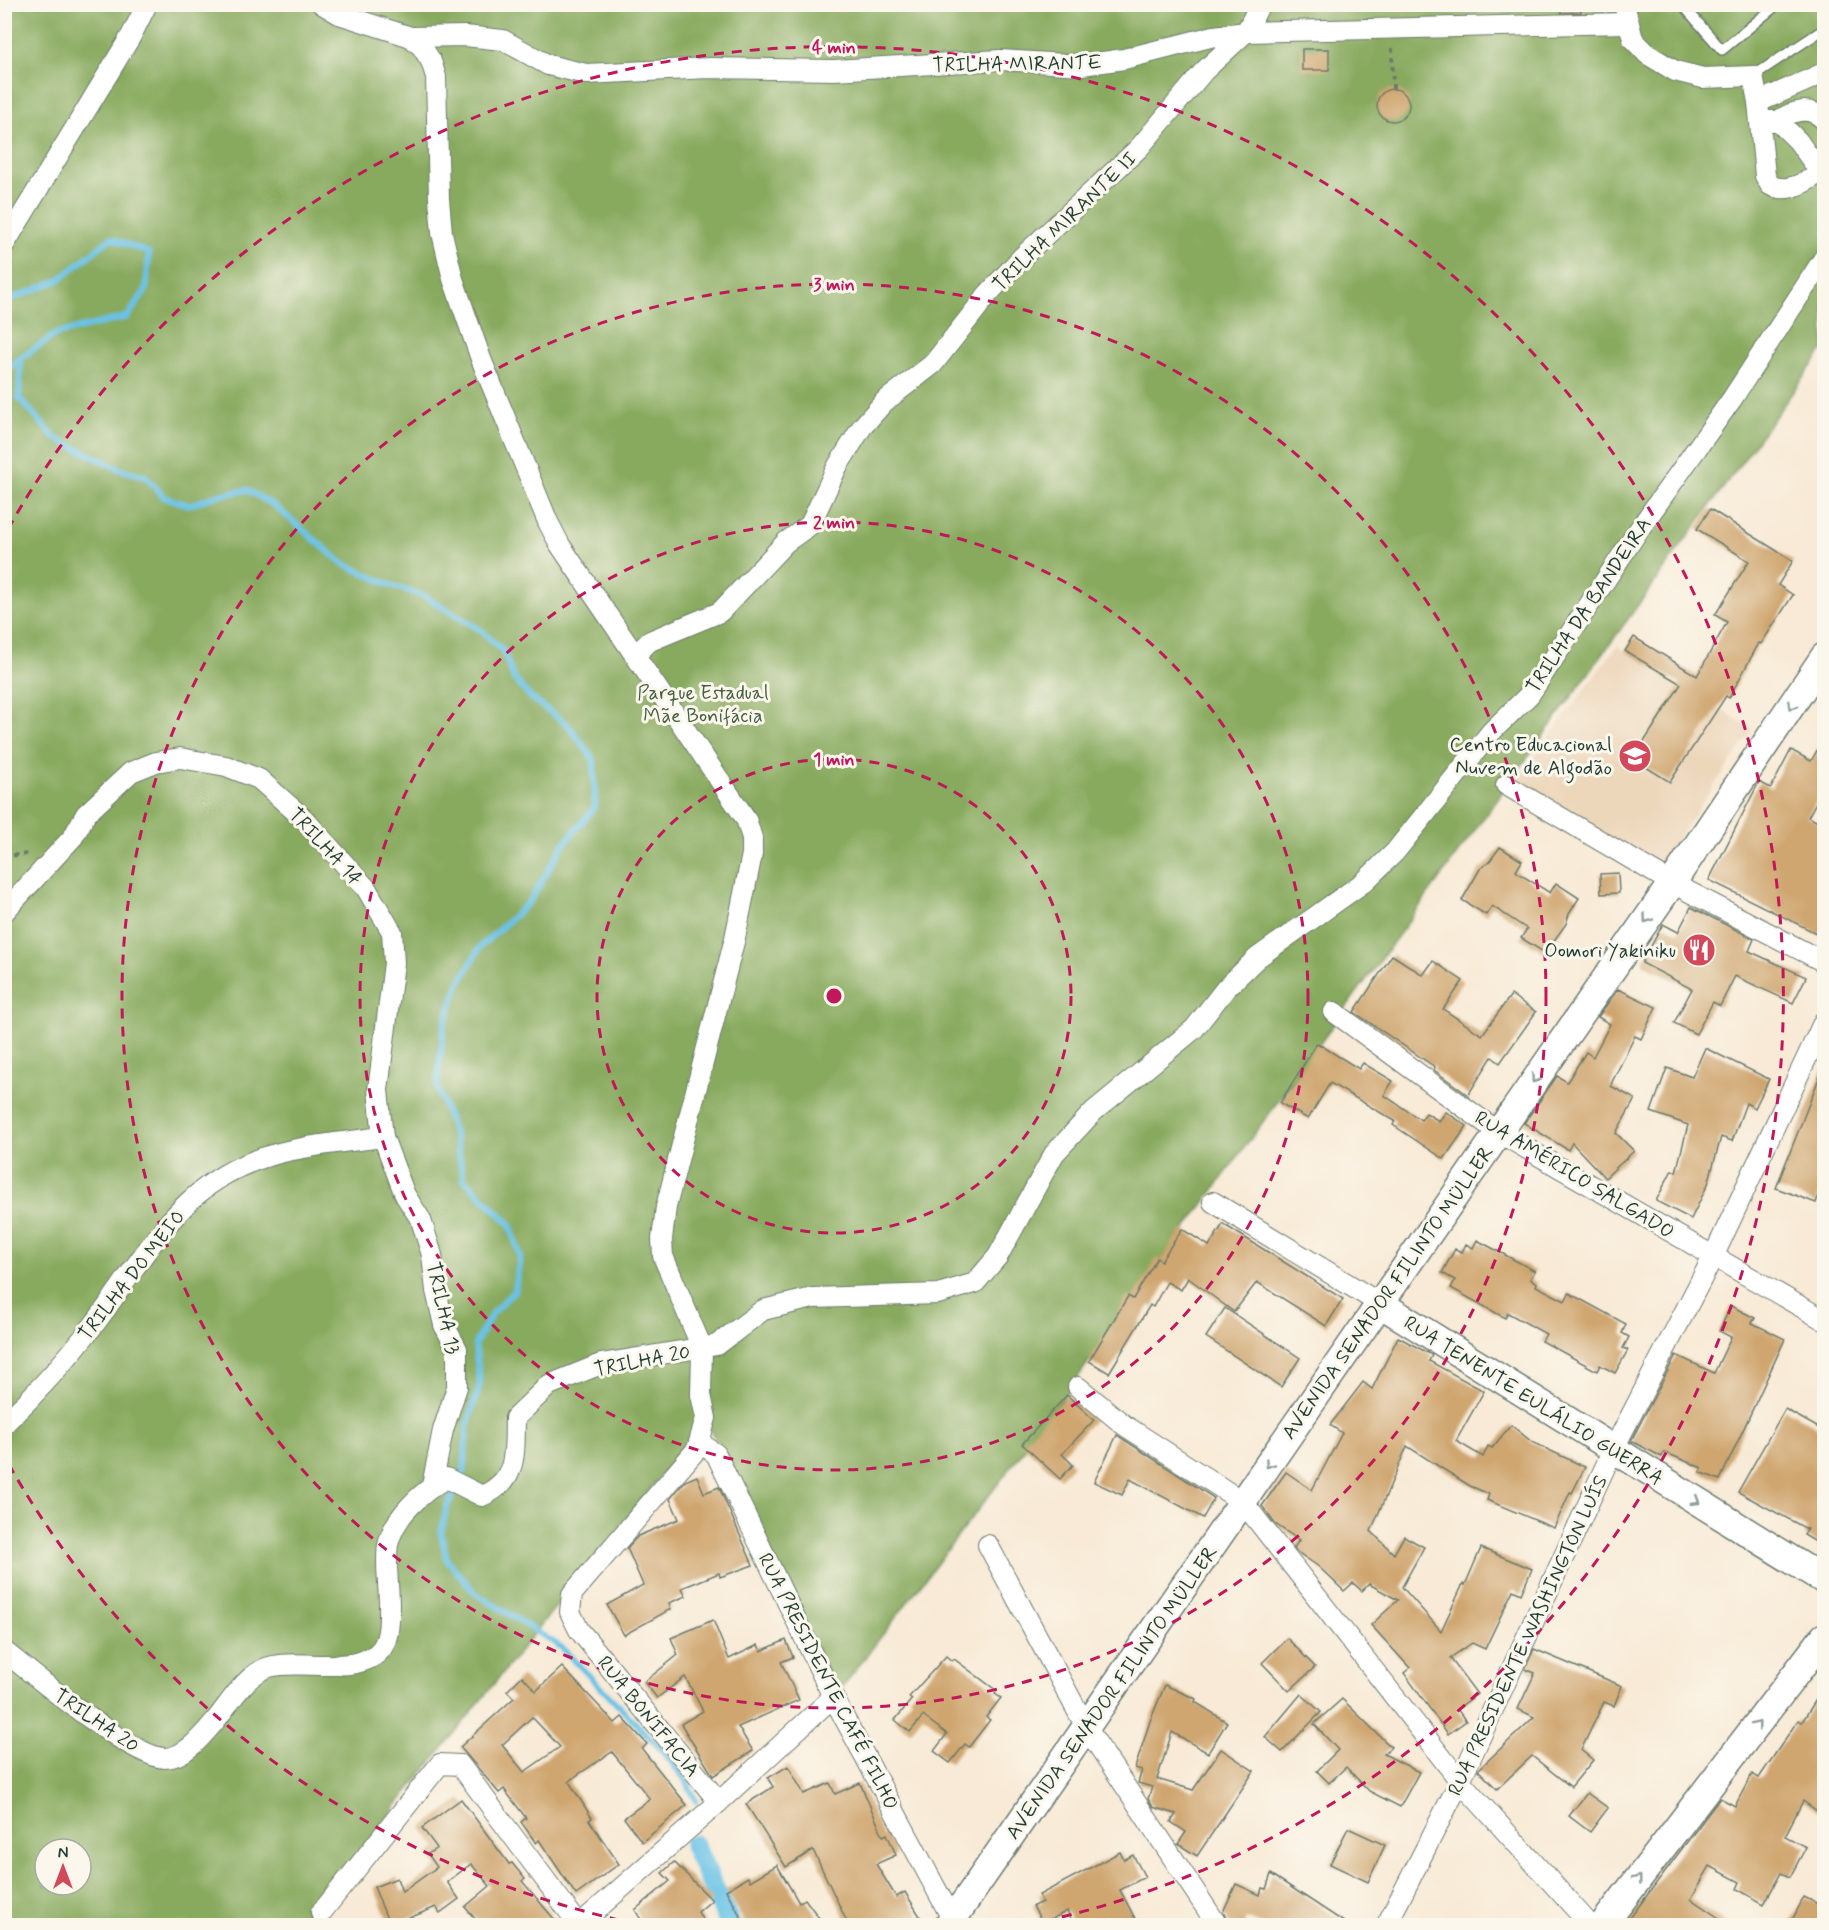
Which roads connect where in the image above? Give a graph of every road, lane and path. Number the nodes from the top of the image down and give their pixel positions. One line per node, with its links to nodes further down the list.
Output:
1 (147, 4): 17 (street)
2 (322, 4): 10 (street)
3 (1260, 4): 9 (street)
4 (1682, 4): 5 (lane)
5 (1778, 4)
6 (1625, 14): 7 (street, TRILHA MIRANTE); 12 (street)
7 (1392, 28): 9 (street, TRILHA MIRANTE); 13 (path)
8 (1824, 29): 12 (lane)
9 (1246, 32): 10 (street, TRILHA MIRANTE); 19 (street, TRILHA MIRANTE II)
10 (411, 38): 19 (street)
11 (1824, 73): 14 (street)
12 (1753, 76): 14 (street)
13 (1392, 89)
14 (1766, 115): 15 (street); 16 (street); 16 (street)
15 (1824, 120)
16 (1822, 170)
17 (4, 245)
18 (1824, 258): 33 (street, TRILHA DA BANDEIRA)
19 (635, 655): 33 (street)
20 (1824, 657): 22 (street, AVENIDA SENADOR FILINTO MÜLLER, one-way to 22)
21 (1506, 785): 22 (street)
22 (1672, 883): 24 (street); 27 (street, AVENIDA SENADOR FILINTO MÜLLER, one-way to 27)
23 (4, 912): 28 (street, TRILHA 14)
24 (1824, 962)
25 (1334, 1012): 27 (street, RUA AMÉRICO SALGADO)
26 (1824, 1021): 30 (street, RUA PRESIDENTE WASHINGTON LUÍS)
27 (1498, 1132): 30 (street, RUA AMÉRICO SALGADO); 31 (street, AVENIDA SENADOR FILINTO MÜLLER)
28 (383, 1137): 35 (street, TRILHA DO MEIO); 38 (street, TRILHA 13)
29 (1213, 1202): 31 (street, RUA TENENTE EULÁLIO GUERRA)
30 (1714, 1256): 32 (street, RUA AMÉRICO SALGADO); 37 (street, RUA PRESIDENTE WASHINGTON LUÍS)
31 (1379, 1303): 37 (street, RUA TENENTE EULÁLIO GUERRA); 39 (street, AVENIDA SENADOR FILINTO MÜLLER, one-way to 39)
32 (1824, 1320)
33 (702, 1348): 36 (street); 38 (street, TRILHA 20)
34 (1078, 1387): 39 (street)
35 (4, 1424)
36 (697, 1449): 44 (street, RUA PRESIDENTE CAFÉ FILHO); 47 (street, RUA BONIFACIA)
37 (1613, 1450): 41 (street, RUA TENENTE EULÁLIO GUERRA, one-way to 41); 46 (street, RUA PRESIDENTE WASHINGTON LUÍS)
38 (439, 1482): 43 (street, TRILHA 20)
39 (1243, 1502): 45 (street, AVENIDA SENADOR FILINTO MÜLLER); 46 (street)
40 (988, 1545): 45 (street)
41 (1824, 1580)
42 (1824, 1637): 54 (street, one-way to 42)
43 (4, 1651)
44 (833, 1698): 47 (street); 49 (street, RUA PRESIDENTE CAFÉ FILHO)
45 (1086, 1727): 49 (street, AVENIDA SENADOR FILINTO MÜLLER); 51 (street)
46 (1460, 1781): 52 (street, RUA PRESIDENTE WASHINGTON LUÍS); 53 (street)
47 (719, 1803): 50 (street)
48 (321, 1913): 50 (street)
49 (952, 1923)
50 (578, 1925)
51 (1218, 1926)
52 (1386, 1926)
53 (1591, 1926)
54 (1602, 1926)

